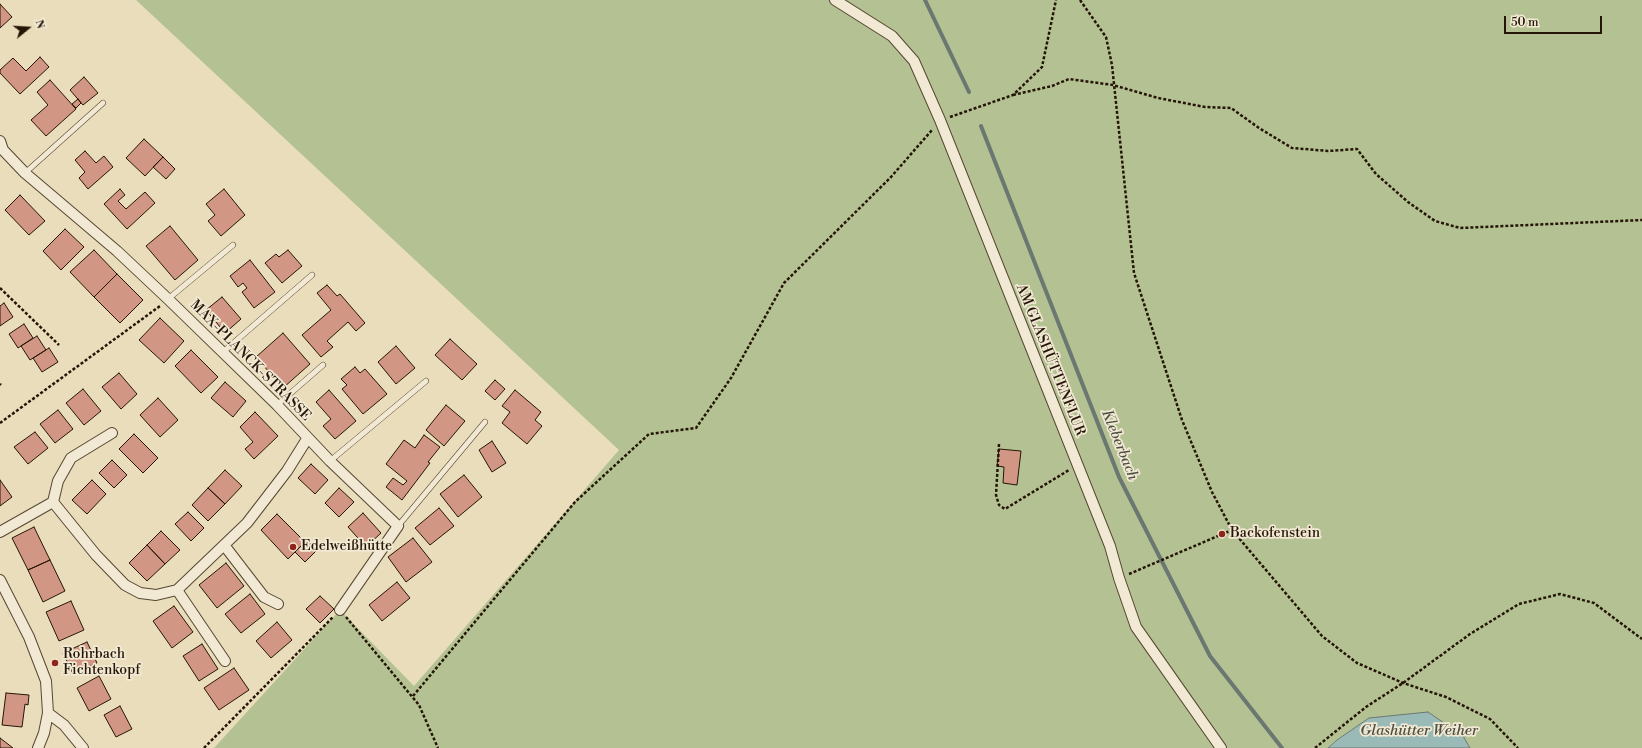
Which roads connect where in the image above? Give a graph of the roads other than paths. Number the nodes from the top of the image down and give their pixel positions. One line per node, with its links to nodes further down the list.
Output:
1 (835, 0): 28 (street, AM GLASHÜTTENFLUR)
2 (103, 103): 4 (lane)
3 (1, 147): 4 (street, MAX-PLANCK-STRASSE)
4 (26, 172): 7 (street, MAX-PLANCK-STRASSE)
5 (233, 245): 7 (lane)
6 (312, 275): 8 (lane)
7 (168, 299): 8 (street, MAX-PLANCK-STRASSE)
8 (223, 352): 11 (street, MAX-PLANCK-STRASSE)
9 (323, 365): 11 (lane)
10 (426, 381): 15 (lane)
11 (277, 405): 14 (street, MAX-PLANCK-STRASSE)
12 (485, 422): 17 (lane)
13 (112, 433): 16 (street)
14 (307, 439): 15 (street, MAX-PLANCK-STRASSE); 19 (street)
15 (330, 461): 17 (street, MAX-PLANCK-STRASSE)
16 (53, 502): 18 (street); 21 (street)
17 (398, 526): 23 (street)
18 (0, 532)
19 (224, 545): 21 (street); 22 (street)
20 (0, 580): 25 (street)
21 (177, 590): 24 (street)
22 (278, 604)
23 (340, 610)
24 (225, 661)
25 (48, 713): 26 (street); 27 (street)
26 (38, 748)
27 (83, 748)
28 (1221, 748)

